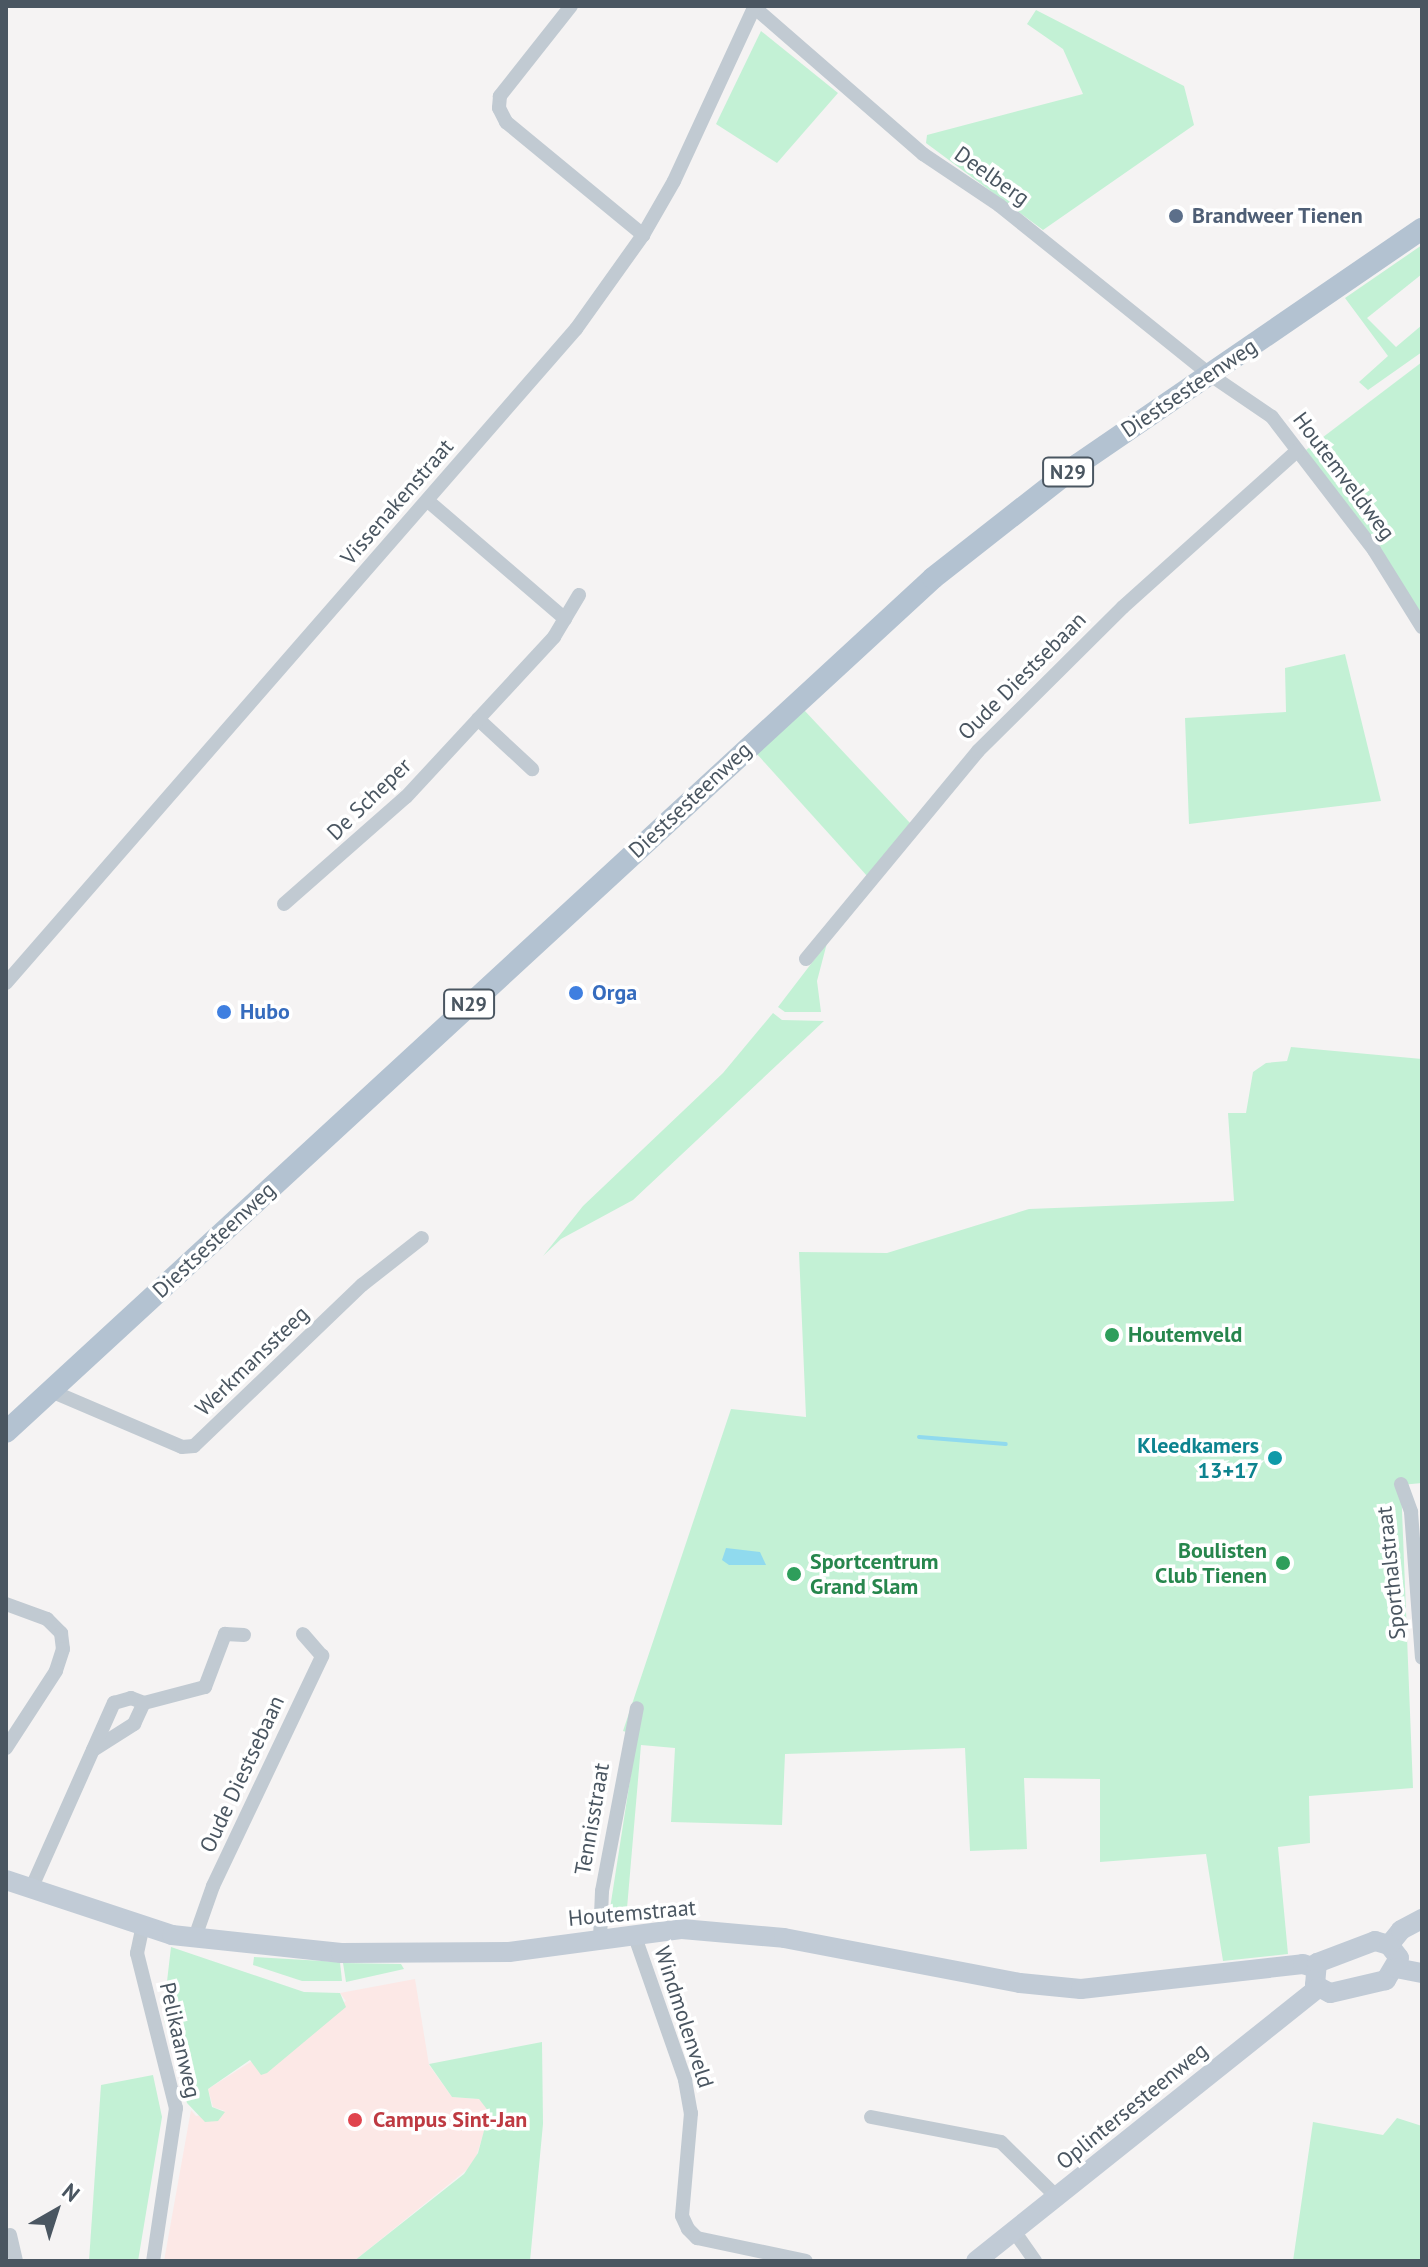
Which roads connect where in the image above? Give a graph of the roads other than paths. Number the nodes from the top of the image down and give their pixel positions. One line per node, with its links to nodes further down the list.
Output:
1 (571, 6): 4 (street)
2 (755, 7): 4 (street, Vissenakenstraat); 5 (street, Deelberg)
3 (1422, 229): 5 (main road, Diestsesteenweg / N29)
4 (643, 235): 7 (street, Vissenakenstraat)
5 (1209, 374): 6 (street, Houtemveldweg); 17 (main road, Diestsesteenweg / N29)
6 (1297, 451): 10 (street, Houtemveldweg); 14 (street, Oude Diestsebaan)
7 (428, 501): 9 (street); 15 (street, Vissenakenstraat)
8 (579, 595): 9 (street, De Scheper)
9 (565, 619): 11 (street, De Scheper)
10 (1422, 627)
11 (478, 719): 12 (street); 13 (street, De Scheper)
12 (532, 769)
13 (284, 904)
14 (806, 959)
15 (6, 983)
16 (422, 1238): 17 (street, Werkmanssteeg)
17 (51, 1391): 18 (main road, Diestsesteenweg / N29)
18 (6, 1432)
19 (1401, 1484): 23 (street, Sporthalstraat)
20 (6, 1604): 26 (street)
21 (303, 1634): 34 (street, Oude Diestsebaan)
22 (244, 1635): 24 (street)
23 (1422, 1658)
24 (144, 1703): 27 (street); 27 (street)
25 (637, 1708): 33 (street, Tennisstraat)
26 (6, 1748)
27 (93, 1750): 29 (street)
28 (6, 1880): 29 (street, Houtemstraat)
29 (31, 1889): 31 (street, Houtemstraat)
30 (1422, 1919): 35 (street)
31 (143, 1925): 34 (street, Houtemstraat); 45 (street, Pelikaanweg)
32 (634, 1934): 33 (street, Houtemstraat); 38 (street, Houtemstraat); 46 (street, Windmolenveld)
33 (600, 1939): 34 (street, Houtemstraat)
34 (194, 1940)
35 (1389, 1945): 36 (street); 38 (street)
36 (1396, 1968): 37 (street); 38 (street, Houtemstraat)
37 (1422, 1973)
38 (1316, 1978): 40 (street, Oplintersesteenweg)
39 (871, 2117): 40 (street)
40 (1057, 2197): 41 (street, Oplintersesteenweg)
41 (1014, 2231): 43 (street, Oplintersesteenweg); 47 (street)
42 (10, 2235): 44 (street)
43 (988, 2258)
44 (16, 2261)
45 (153, 2261)
46 (806, 2261)
47 (1035, 2261)

